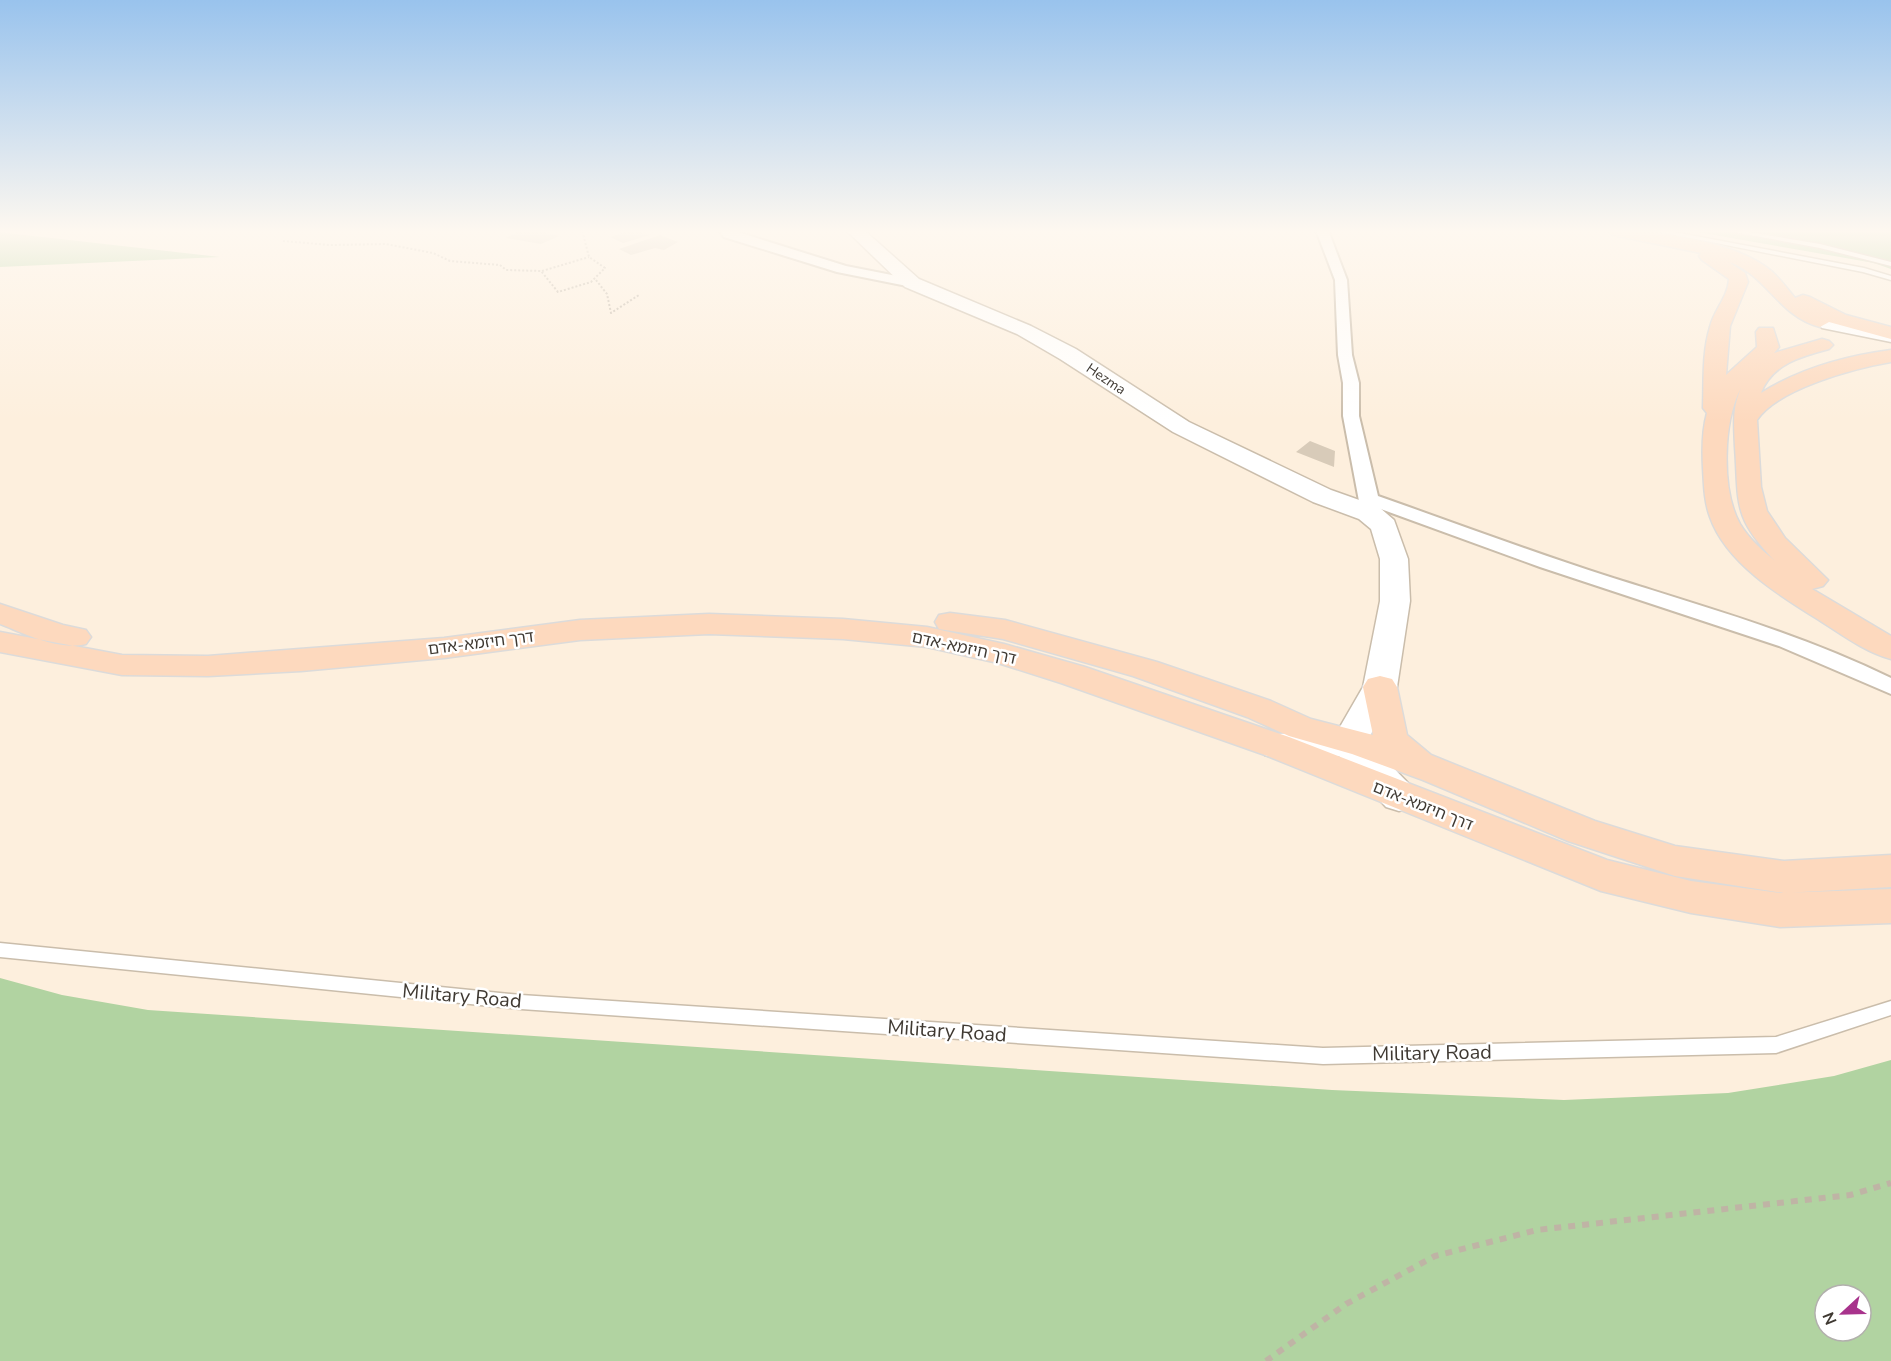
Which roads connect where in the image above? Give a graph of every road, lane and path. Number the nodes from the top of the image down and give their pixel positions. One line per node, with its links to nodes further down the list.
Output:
1 (607, 294): 8 (path)
2 (937, 294): 16 (street, Hezma)
3 (1342, 294): 16 (street)
4 (1736, 294): 15 (main road)
5 (1768, 294): 9 (main road)
6 (1781, 294): 10 (main road)
7 (1793, 294): 11 (main road)
8 (639, 295)
9 (1768, 321): 10 (main road); 15 (main road)
10 (1828, 333): 11 (street); 12 (street); 14 (main road)
11 (1891, 334)
12 (1891, 345)
13 (1891, 356): 14 (main road)
14 (1744, 416): 18 (main road)
15 (1714, 426): 20 (main road)
16 (1370, 506): 21 (street); 22 (street)
17 (0, 613): 23 (main road, דרך חיזמא-אדם)
18 (1891, 631)
19 (0, 642): 23 (main road, דרך חיזמא-אדם)
20 (1891, 649)
21 (1891, 687)
22 (1373, 698): 23 (main road); 24 (street); 25 (main road)
23 (1289, 737): 24 (street); 26 (main road, דרך חיזמא-אדם)
24 (1349, 741): 25 (main road); 26 (street)
25 (1436, 771): 27 (main road)
26 (1399, 797): 28 (main road, דרך חיזמא-אדם)
27 (1891, 871)
28 (1891, 906)
29 (0, 950): 30 (lane, Military Road)
30 (1891, 1008)
31 (1891, 1183): 32 (path)
32 (1266, 1361)

